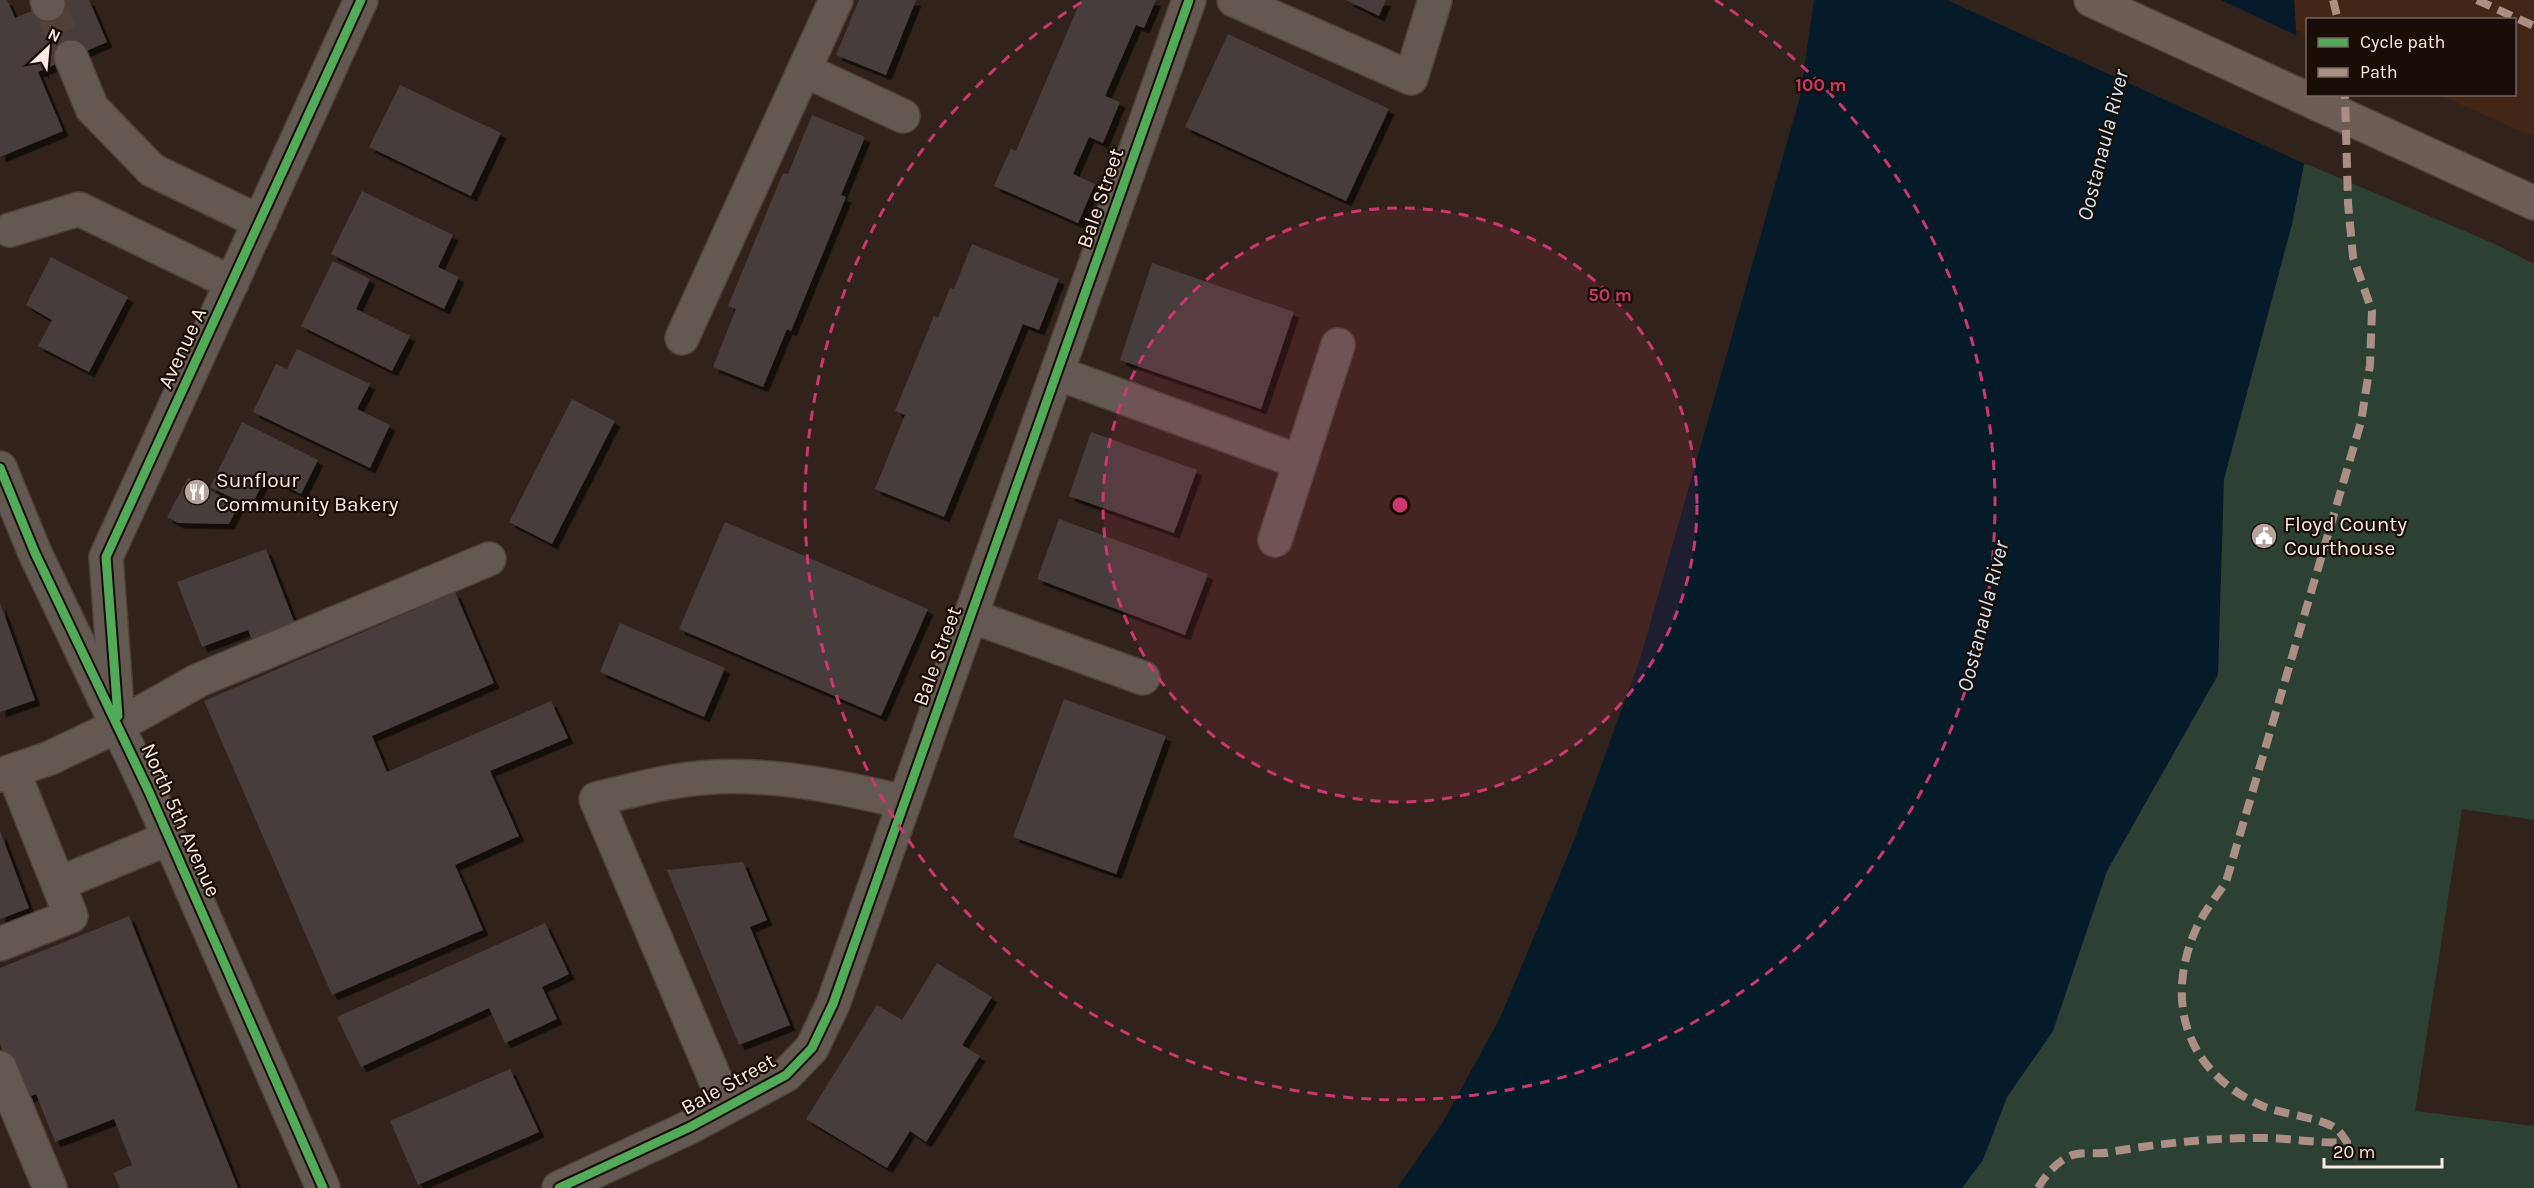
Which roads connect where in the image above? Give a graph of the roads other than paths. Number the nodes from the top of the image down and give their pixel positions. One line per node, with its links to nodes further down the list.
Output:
1 (361, 0): 11 (street, Avenue A)
2 (836, 0): 8 (street)
3 (1189, 0): 16 (street, Bale Street)
4 (1234, 0): 5 (street)
5 (1435, 0)
6 (2091, 0): 10 (main road)
7 (71, 57): 11 (street)
8 (804, 70): 9 (street); 14 (street)
9 (903, 116)
10 (2521, 196)
11 (260, 222): 13 (street, Avenue A)
12 (10, 230): 13 (street)
13 (232, 283): 23 (street, Avenue A)
14 (682, 338)
15 (1338, 345): 17 (street)
16 (1057, 373): 17 (street); 21 (street, Bale Street)
17 (1300, 462): 19 (street)
18 (4, 487): 23 (street, North 5th Avenue)
19 (1275, 540)
20 (489, 559): 23 (street)
21 (970, 616): 22 (street); 25 (street, Bale Street)
22 (1143, 678)
23 (119, 725): 24 (street); 26 (street, North 5th Avenue)
24 (6, 773): 27 (street)
25 (904, 802): 30 (street, Bale Street); 30 (street)
26 (169, 838): 27 (street); 32 (street, North 5th Avenue)
27 (58, 884): 28 (street)
28 (0, 944)
29 (0, 1068): 31 (street)
30 (727, 1107): 33 (street, Bale Street)
31 (50, 1188)
32 (323, 1188)
33 (560, 1188)

